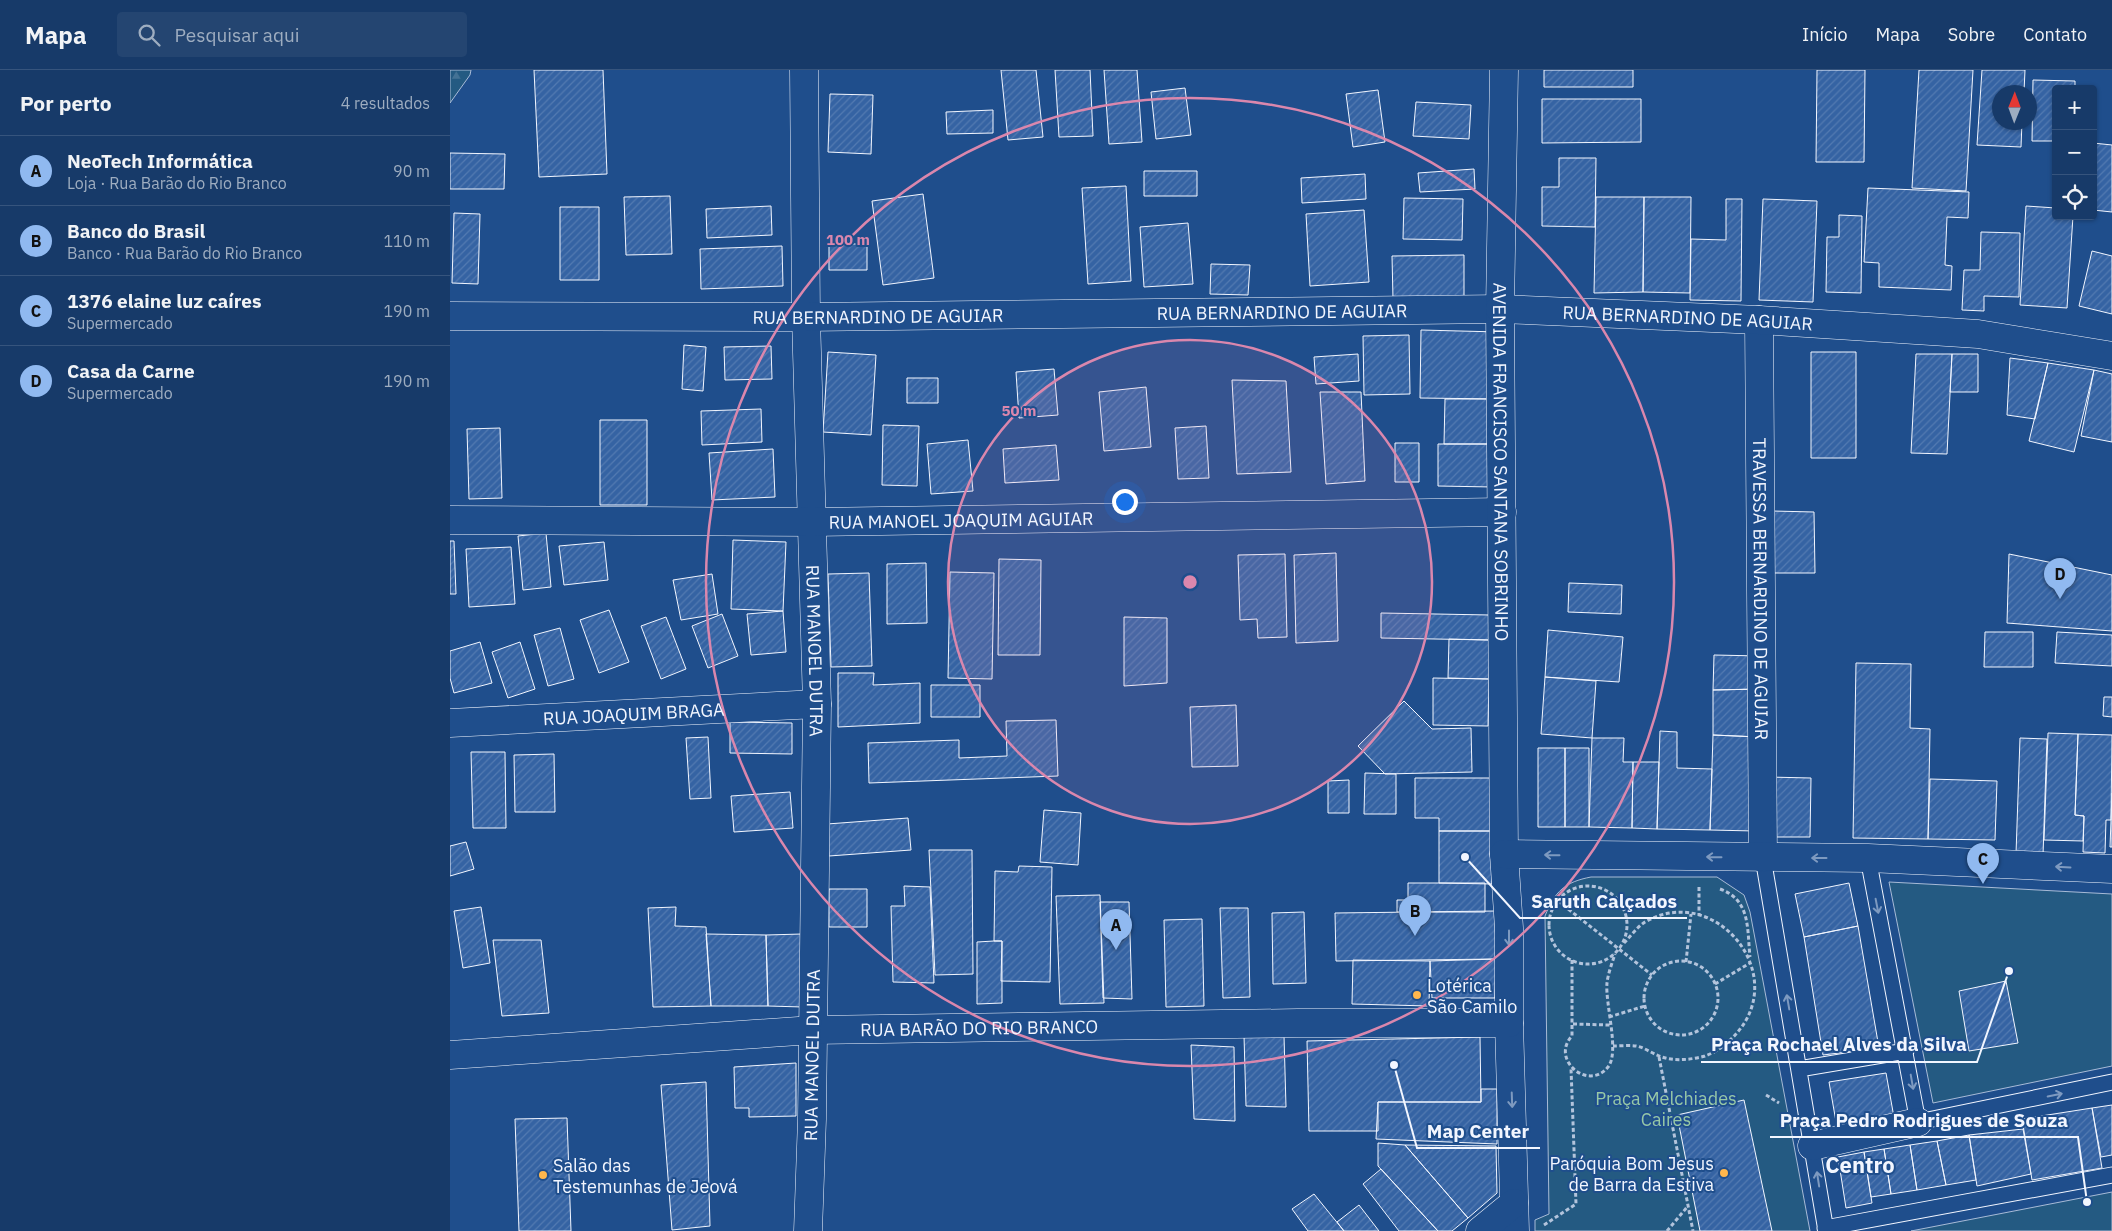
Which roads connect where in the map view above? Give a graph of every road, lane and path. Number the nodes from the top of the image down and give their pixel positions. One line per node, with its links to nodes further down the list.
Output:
1 (804, 70): 5 (street, RUA MANOEL DUTRA)
2 (1504, 70): 3 (street, AVENIDA FRANCISCO SANTANA SOBRINHO)
3 (1500, 309): 5 (street, RUA BERNARDINO DE AGUIAR); 6 (street, RUA BERNARDINO DE AGUIAR); 8 (street, AVENIDA FRANCISCO SANTANA SOBRINHO)
4 (450, 316): 5 (street, RUA BERNARDINO DE AGUIAR)
5 (806, 317): 10 (street, RUA MANOEL DUTRA)
6 (1759, 320): 7 (street, RUA BERNARDINO DE AGUIAR); 14 (street, TRAVESSA BERNARDINO DE AGUIAR)
7 (2112, 356)
8 (1502, 512): 10 (street, RUA MANOEL JOAQUIM AGUIAR); 13 (street, AVENIDA FRANCISCO SANTANA SOBRINHO)
9 (450, 520): 10 (street, RUA MANOEL JOAQUIM AGUIAR)
10 (813, 522): 11 (street, RUA MANOEL DUTRA)
11 (817, 704): 12 (street, RUA JOAQUIM BRAGA); 37 (street, RUA MANOEL DUTRA)
12 (450, 723)
13 (1504, 854): 14 (street, one-way to 13); 34 (street, one-way to 34)
14 (1763, 858): 15 (street, one-way to 14); 43 (lane, one-way to 14)
15 (1868, 858): 16 (street, one-way to 15); 39 (lane, one-way to 39)
16 (2112, 869)
17 (1592, 886): 18 (path); 21 (path); 24 (path)
18 (1611, 886)
19 (1708, 887): 23 (path)
20 (1718, 888): 29 (path)
21 (1558, 901): 25 (path); 27 (path)
22 (1691, 914): 23 (path); 24 (path); 28 (path)
23 (1699, 916): 29 (path)
24 (1623, 944): 25 (path)
25 (1620, 949): 26 (path); 30 (path)
26 (1615, 954): 27 (path); 33 (path)
27 (1572, 960): 35 (path)
28 (1686, 962): 30 (path); 31 (path)
29 (1750, 965): 31 (path); 41 (path)
30 (1652, 975): 32 (path)
31 (1715, 984): 32 (path)
32 (1645, 1006): 33 (path)
33 (1609, 1017): 36 (path)
34 (1509, 1023): 37 (street, RUA BARÃO DO RIO BRANCO); 48 (street, one-way to 48)
35 (1573, 1024): 36 (path); 42 (path)
36 (1610, 1025): 38 (path)
37 (813, 1030): 40 (street, RUA BARÃO DO RIO BRANCO); 52 (street, RUA MANOEL DUTRA)
38 (1613, 1046): 41 (path); 42 (path)
39 (1906, 1051): 43 (lane); 45 (lane, one-way to 45)
40 (450, 1055)
41 (1660, 1057): 49 (path)
42 (1571, 1067): 50 (path)
43 (1800, 1069): 46 (lane)
44 (2112, 1082): 45 (lane, one-way to 44)
45 (1918, 1122): 46 (street)
46 (1812, 1146): 51 (lane, one-way to 46)
47 (2112, 1176): 51 (lane)
48 (1514, 1203): 50 (street); 53 (street)
49 (1688, 1206): 54 (path); 55 (path)
50 (1528, 1229)
51 (1826, 1229)
52 (808, 1231)
53 (1480, 1231)
54 (1667, 1231)
55 (1693, 1231)

